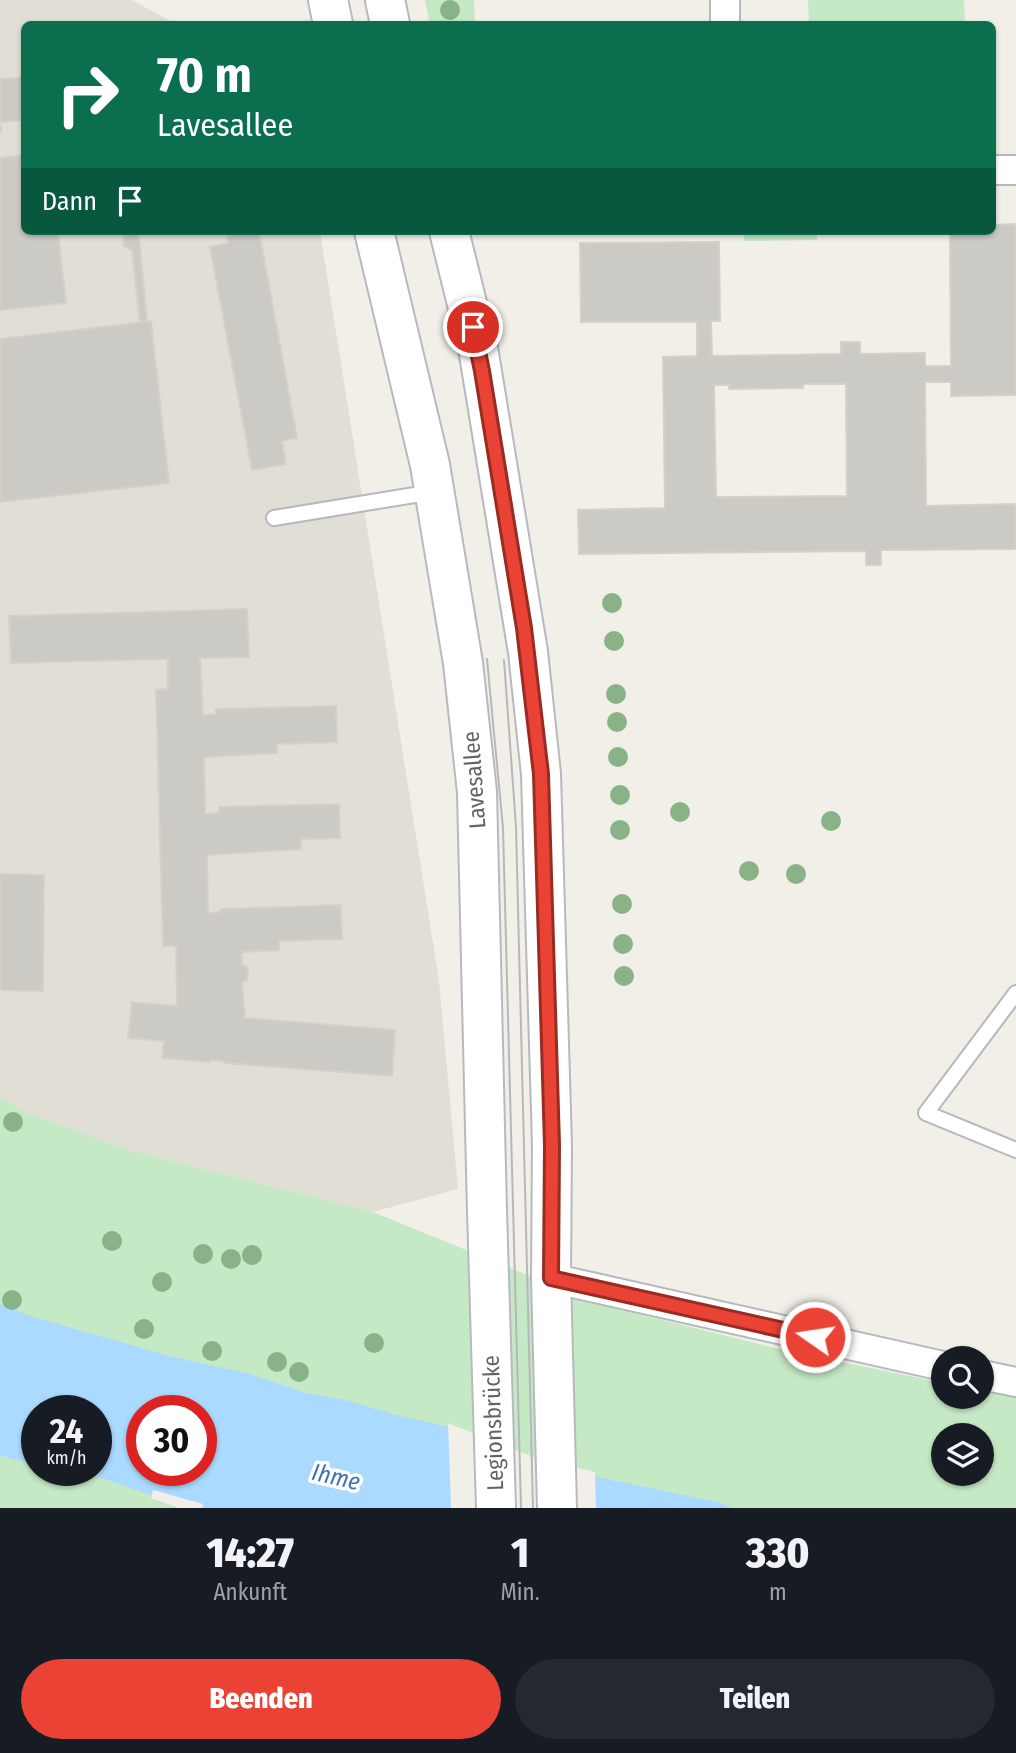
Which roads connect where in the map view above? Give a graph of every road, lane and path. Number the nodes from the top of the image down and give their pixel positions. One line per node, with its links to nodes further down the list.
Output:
1 (328, 0): 4 (main road)
2 (385, 0): 5 (main road)
3 (725, 0): 6 (street)
4 (332, 21)
5 (389, 21)
6 (725, 21)
7 (996, 170): 8 (street)
8 (1016, 170)
9 (375, 235): 11 (main road, Lavesallee)
10 (450, 235): 15 (main road)
11 (434, 492): 12 (lane); 16 (main road, Lavesallee)
12 (274, 518)
13 (1016, 993): 14 (lane)
14 (1016, 1150)
15 (551, 1278): 17 (street); 21 (main road)
16 (490, 1338): 20 (main road, Legionsbrücke)
17 (931, 1363)
18 (994, 1377): 19 (street)
19 (1016, 1382)
20 (496, 1508)
21 (557, 1508)

